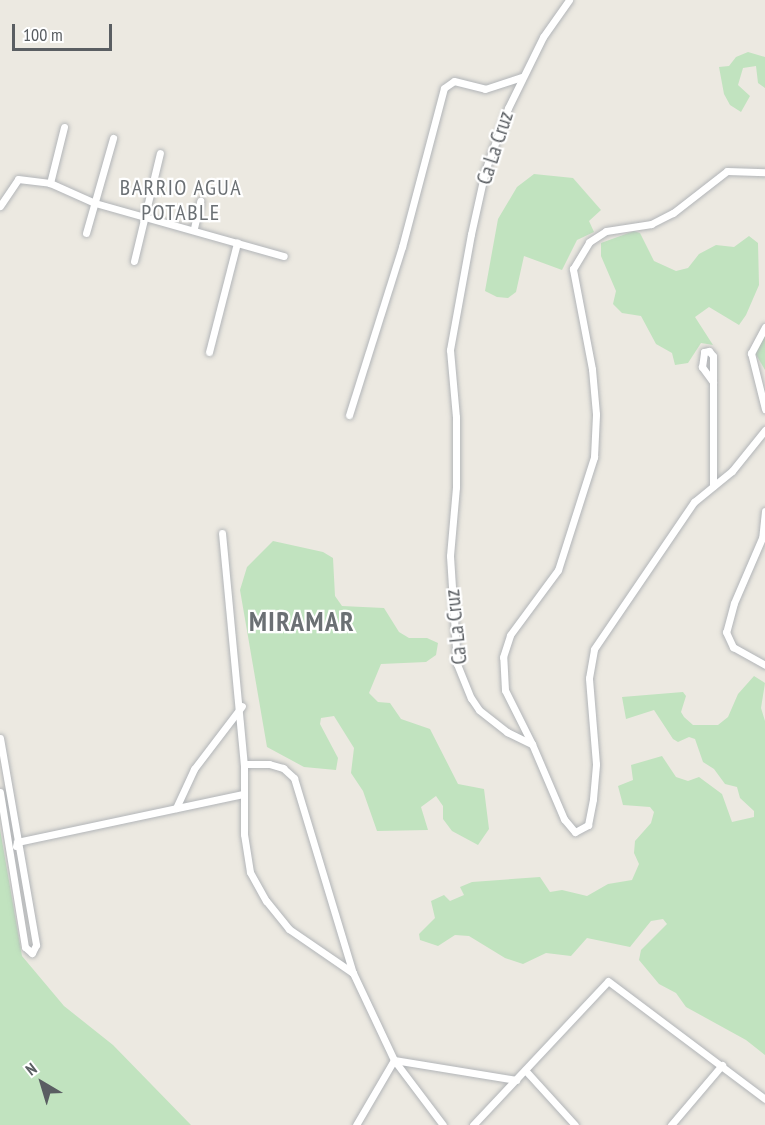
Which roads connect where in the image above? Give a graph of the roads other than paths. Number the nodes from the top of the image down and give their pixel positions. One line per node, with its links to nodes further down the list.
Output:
1 (568, 0): 2 (street, Ca La Cruz)
2 (522, 77): 21 (street); 29 (street, Ca La Cruz)
3 (64, 127): 7 (street)
4 (113, 138): 9 (street)
5 (160, 153): 11 (street)
6 (765, 172): 29 (street)
7 (50, 183): 9 (street); 10 (street)
8 (200, 201): 12 (street)
9 (95, 203): 11 (street); 13 (street)
10 (0, 206)
11 (144, 216): 12 (street); 16 (street)
12 (194, 228): 14 (street)
13 (86, 233)
14 (237, 243): 15 (street); 18 (street)
15 (284, 255)
16 (134, 261)
17 (765, 327): 20 (street)
18 (209, 352)
19 (712, 382): 23 (street)
20 (765, 409)
21 (349, 415)
22 (765, 430): 23 (street)
23 (713, 486): 29 (street)
24 (765, 510): 26 (street)
25 (222, 533): 27 (street)
26 (765, 665)
27 (242, 706): 30 (street); 33 (street)
28 (0, 738): 34 (street)
29 (532, 744)
30 (244, 764): 32 (street); 36 (street)
31 (0, 792): 35 (street)
32 (242, 794): 33 (street); 36 (street)
33 (176, 808): 34 (street)
34 (17, 842): 35 (street); 35 (street)
35 (11, 856)
36 (353, 974): 37 (street)
37 (394, 1060): 40 (street); 42 (street); 43 (street)
38 (722, 1065): 39 (street); 41 (street); 46 (street)
39 (525, 1070): 40 (street); 45 (street)
40 (516, 1080): 44 (street)
41 (765, 1099)
42 (356, 1125)
43 (443, 1125)
44 (473, 1125)
45 (575, 1125)
46 (670, 1125)

